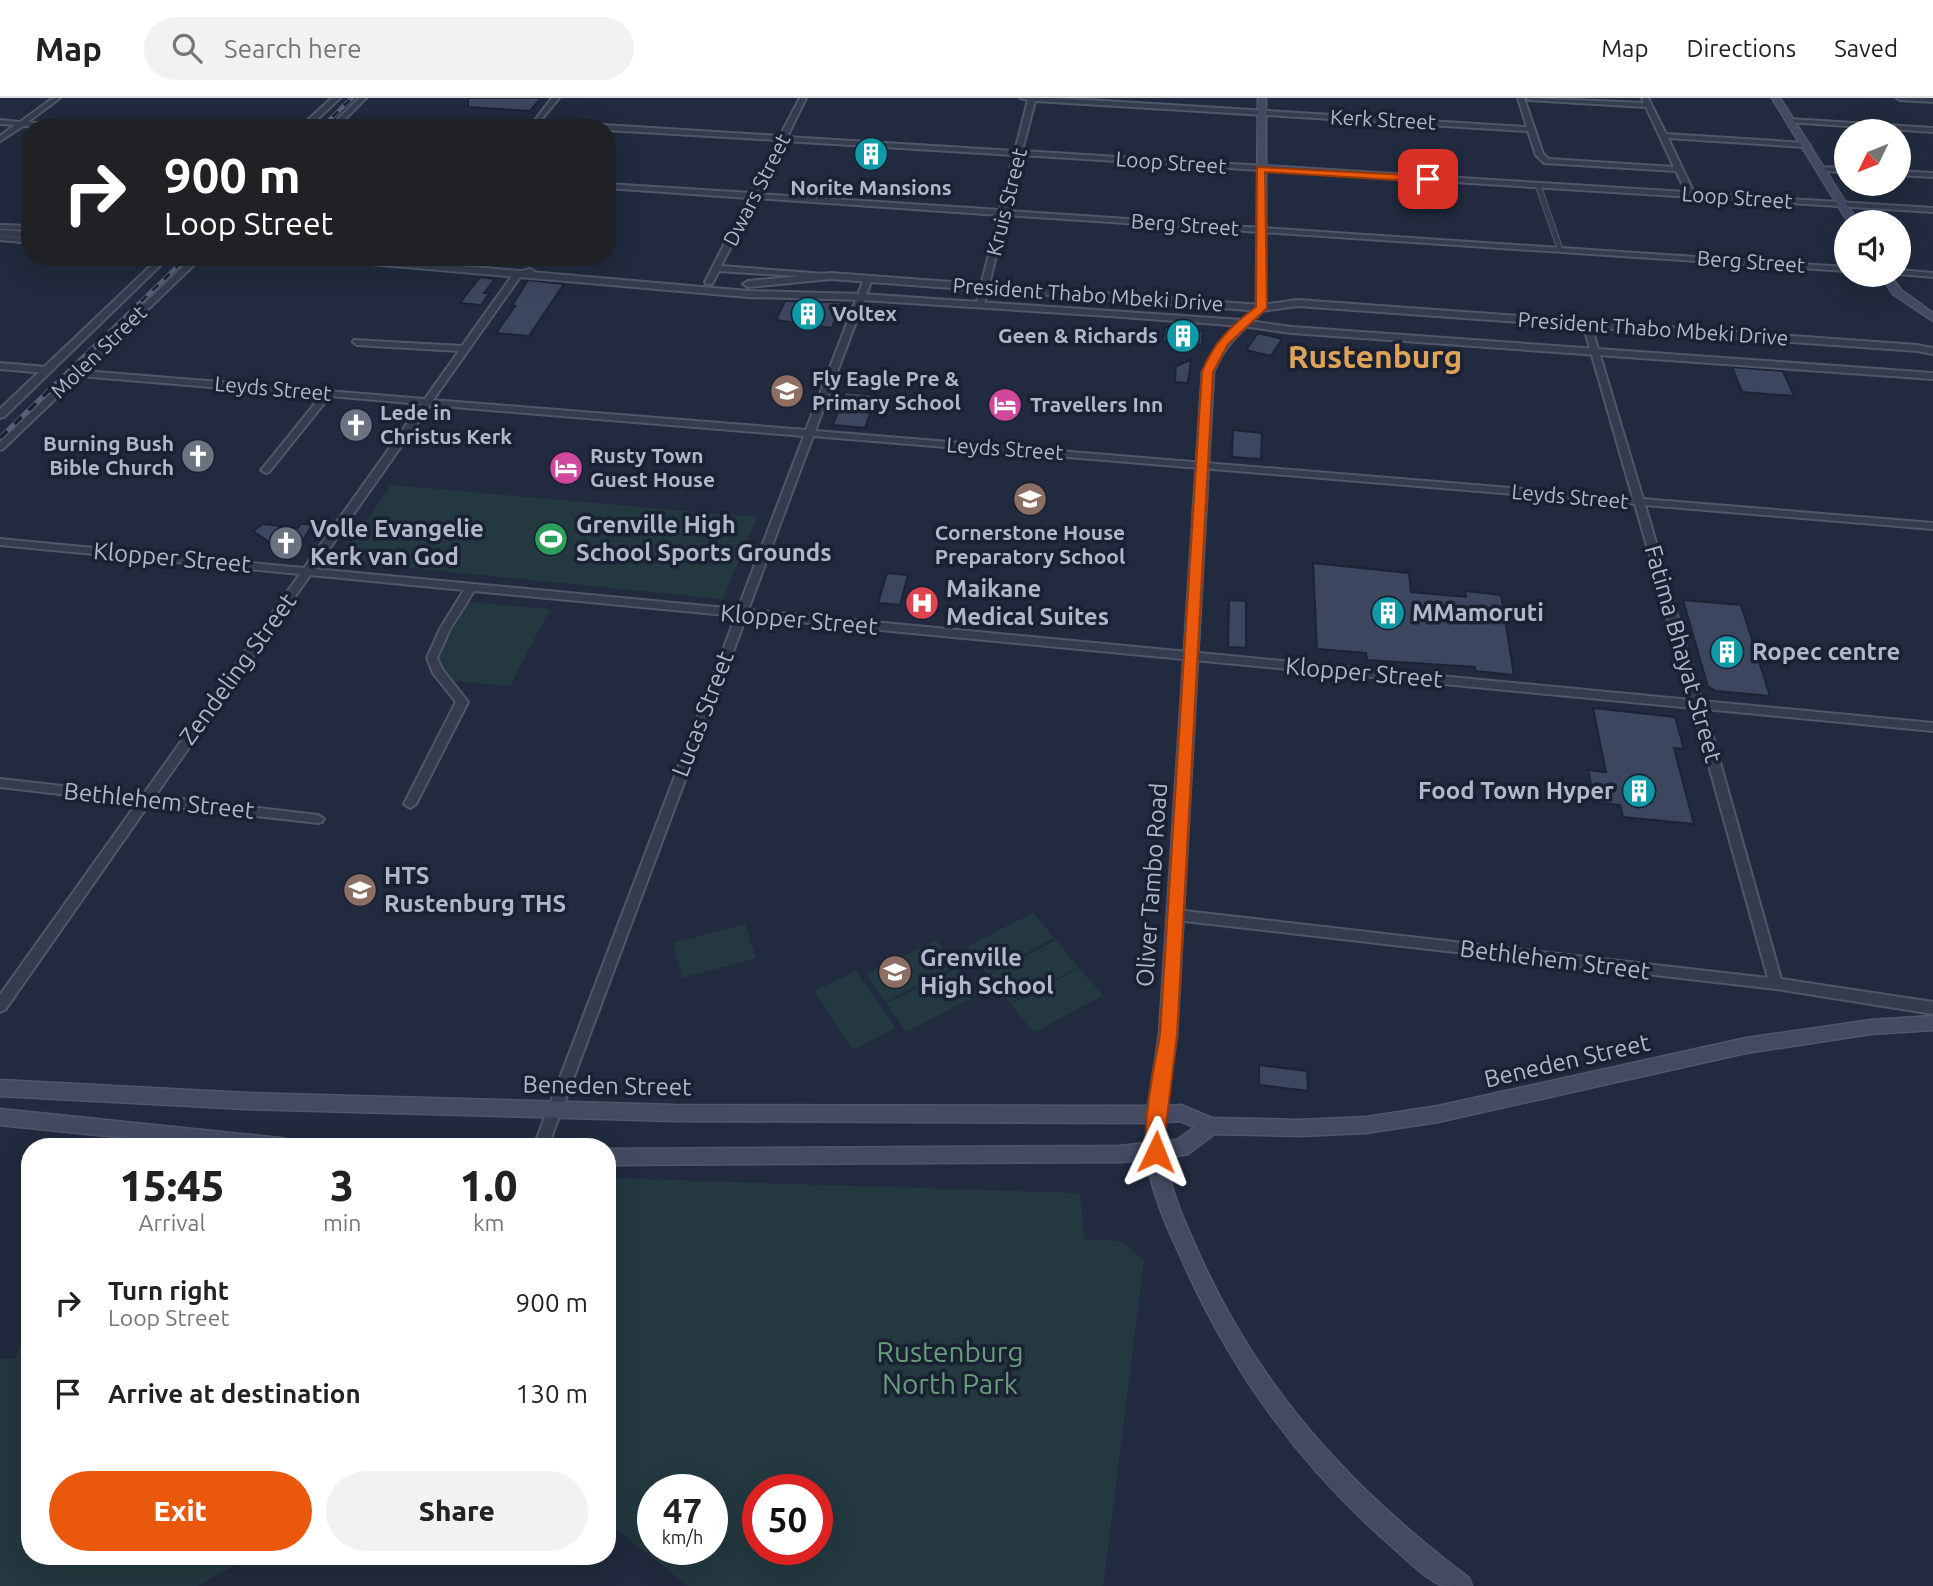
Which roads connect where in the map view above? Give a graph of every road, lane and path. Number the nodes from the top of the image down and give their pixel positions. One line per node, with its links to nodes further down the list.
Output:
1 (57, 98): 16 (street)
2 (336, 98): 17 (street)
3 (363, 98): 18 (street)
4 (556, 98): 19 (street)
5 (803, 98): 28 (street, Dwars Street)
6 (1023, 98): 7 (street, Kerk Street)
7 (1032, 98): 15 (street, Kerk Street); 31 (street, Kruis Street)
8 (1262, 98): 15 (main road)
9 (1521, 98): 24 (street)
10 (1529, 98): 14 (street)
11 (1776, 98): 20 (main road)
12 (1900, 98): 13 (street)
13 (1933, 100)
14 (1646, 102): 27 (street)
15 (1262, 113): 24 (street, Kerk Street); 32 (main road)
16 (28, 119)
17 (313, 119)
18 (341, 119)
19 (540, 119)
20 (1790, 121): 26 (street); 30 (main road)
21 (0, 122): 22 (street)
22 (21, 123)
23 (21, 124): 29 (street)
24 (1532, 129): 33 (street)
25 (616, 130): 28 (street, Loop Street)
26 (1933, 130)
27 (1663, 136): 30 (street); 33 (street)
28 (783, 138): 31 (street, Loop Street); 41 (street, Dwars Street)
29 (0, 139)
30 (1806, 145): 34 (main road)
31 (1018, 154): 32 (street, Loop Street); 45 (street, Kruis Street)
32 (1261, 169): 38 (street, Loop Street); 48 (main road)
33 (1679, 169): 40 (street)
34 (1821, 169): 35 (street); 42 (main road)
35 (1834, 170)
36 (1911, 174): 37 (street)
37 (1933, 175)
38 (1538, 185): 40 (street, Loop Street); 52 (street)
39 (616, 187): 41 (street, Berg Street)
40 (1691, 195): 42 (street, Loop Street)
41 (754, 196): 45 (street, Berg Street); 56 (street, Dwars Street)
42 (1843, 205): 43 (main road); 44 (street, Loop Street)
43 (1846, 210)
44 (1933, 210)
45 (1004, 214): 48 (street, Berg Street); 67 (street, Kruis Street)
46 (0, 227): 47 (street)
47 (21, 228)
48 (1261, 229): 52 (street, Berg Street); 70 (main road)
49 (21, 235): 50 (street)
50 (0, 236): 51 (street)
51 (21, 240)
52 (1560, 249): 57 (street, Berg Street)
53 (156, 266): 79 (street, Molen Street)
54 (189, 266): 80 (street, Molen Street)
55 (464, 266): 58 (street, President Thabo Mbeki Drive)
56 (717, 268): 63 (street); 65 (street, Dwars Street)
57 (1834, 268)
58 (493, 270): 59 (street, President Thabo Mbeki Drive); 61 (street, President Thabo Mbeki Drive)
59 (530, 271): 61 (street); 65 (street, President Thabo Mbeki Drive)
60 (1911, 273): 62 (street)
61 (517, 275): 68 (street, President Thabo Mbeki Drive); 75 (street, Zendeling Street)
62 (1933, 275)
63 (831, 276): 64 (street, President Thabo Mbeki Drive); 65 (street, President Thabo Mbeki Drive)
64 (868, 279): 67 (street, President Thabo Mbeki Drive); 68 (street, Lucas Street)
65 (709, 282)
66 (1893, 287): 71 (main road)
67 (985, 288): 69 (street, Kruis Street); 70 (street, President Thabo Mbeki Drive)
68 (862, 297): 69 (street, President Thabo Mbeki Drive); 85 (street, Lucas Street)
69 (980, 305): 72 (street, President Thabo Mbeki Drive)
70 (1261, 308): 72 (main road, Oliver Tambo Road); 73 (street, President Thabo Mbeki Drive)
71 (1933, 318)
72 (1239, 323): 77 (street, President Thabo Mbeki Drive); 87 (main road, Oliver Tambo Road)
73 (1587, 324): 76 (street, President Thabo Mbeki Drive); 77 (street, Fatima Bhayat Street)
74 (357, 342): 75 (street)
75 (464, 349): 83 (street, Zendeling Street)
76 (1933, 351)
77 (1595, 352): 81 (street, President Thabo Mbeki Drive); 89 (street, Fatima Bhayat Street)
78 (0, 366): 79 (street)
79 (47, 370): 84 (street, Molen Street)
80 (77, 373): 82 (street, Leyds Street); 86 (street, Molen Street)
81 (1933, 376)
82 (327, 394): 83 (street, Leyds Street); 88 (street)
83 (428, 401): 85 (street, Leyds Street); 92 (street, Zendeling Street)
84 (0, 415)
85 (810, 434): 87 (street, Leyds Street); 94 (street, Lucas Street)
86 (0, 447)
87 (1203, 465): 89 (street, Leyds Street); 95 (main road, Oliver Tambo Road)
88 (266, 470)
89 (1639, 503): 90 (street, Leyds Street); 96 (street, Fatima Bhayat Street)
90 (1933, 526)
91 (0, 542): 92 (street, Klopper Street)
92 (309, 570): 93 (street, Klopper Street); 99 (street, Zendeling Street)
93 (471, 587): 94 (street, Klopper Street); 100 (street)
94 (741, 614): 95 (street, Klopper Street); 108 (street, Lucas Street)
95 (1193, 657): 96 (street, Klopper Street); 102 (main road, Oliver Tambo Road)
96 (1698, 705): 97 (street, Klopper Street); 103 (street, Fatima Bhayat Street)
97 (1933, 727)
98 (0, 783): 99 (street, Bethlehem Street)
99 (145, 800): 101 (street, Bethlehem Street); 104 (street, Zendeling Street)
100 (410, 804)
101 (318, 819)
102 (1175, 915): 103 (street, Bethlehem Street); 109 (main road, Oliver Tambo Road)
103 (1776, 984): 105 (street, Bethlehem Street)
104 (0, 1006)
105 (1933, 1008)
106 (1933, 1023): 111 (main road, Beneden Street)
107 (0, 1088): 108 (main road, Beneden Street)
108 (553, 1110): 109 (main road, Beneden Street); 113 (street)
109 (1157, 1114): 111 (main road, Beneden Street); 114 (main road, Oliver Tambo Road)
110 (0, 1117): 112 (main road)
111 (1210, 1126): 114 (main road)
112 (203, 1138)
113 (544, 1138)
114 (1156, 1152): 115 (main road); 116 (main road, Oliver Tambo Road)
115 (616, 1157)
116 (1461, 1586)

